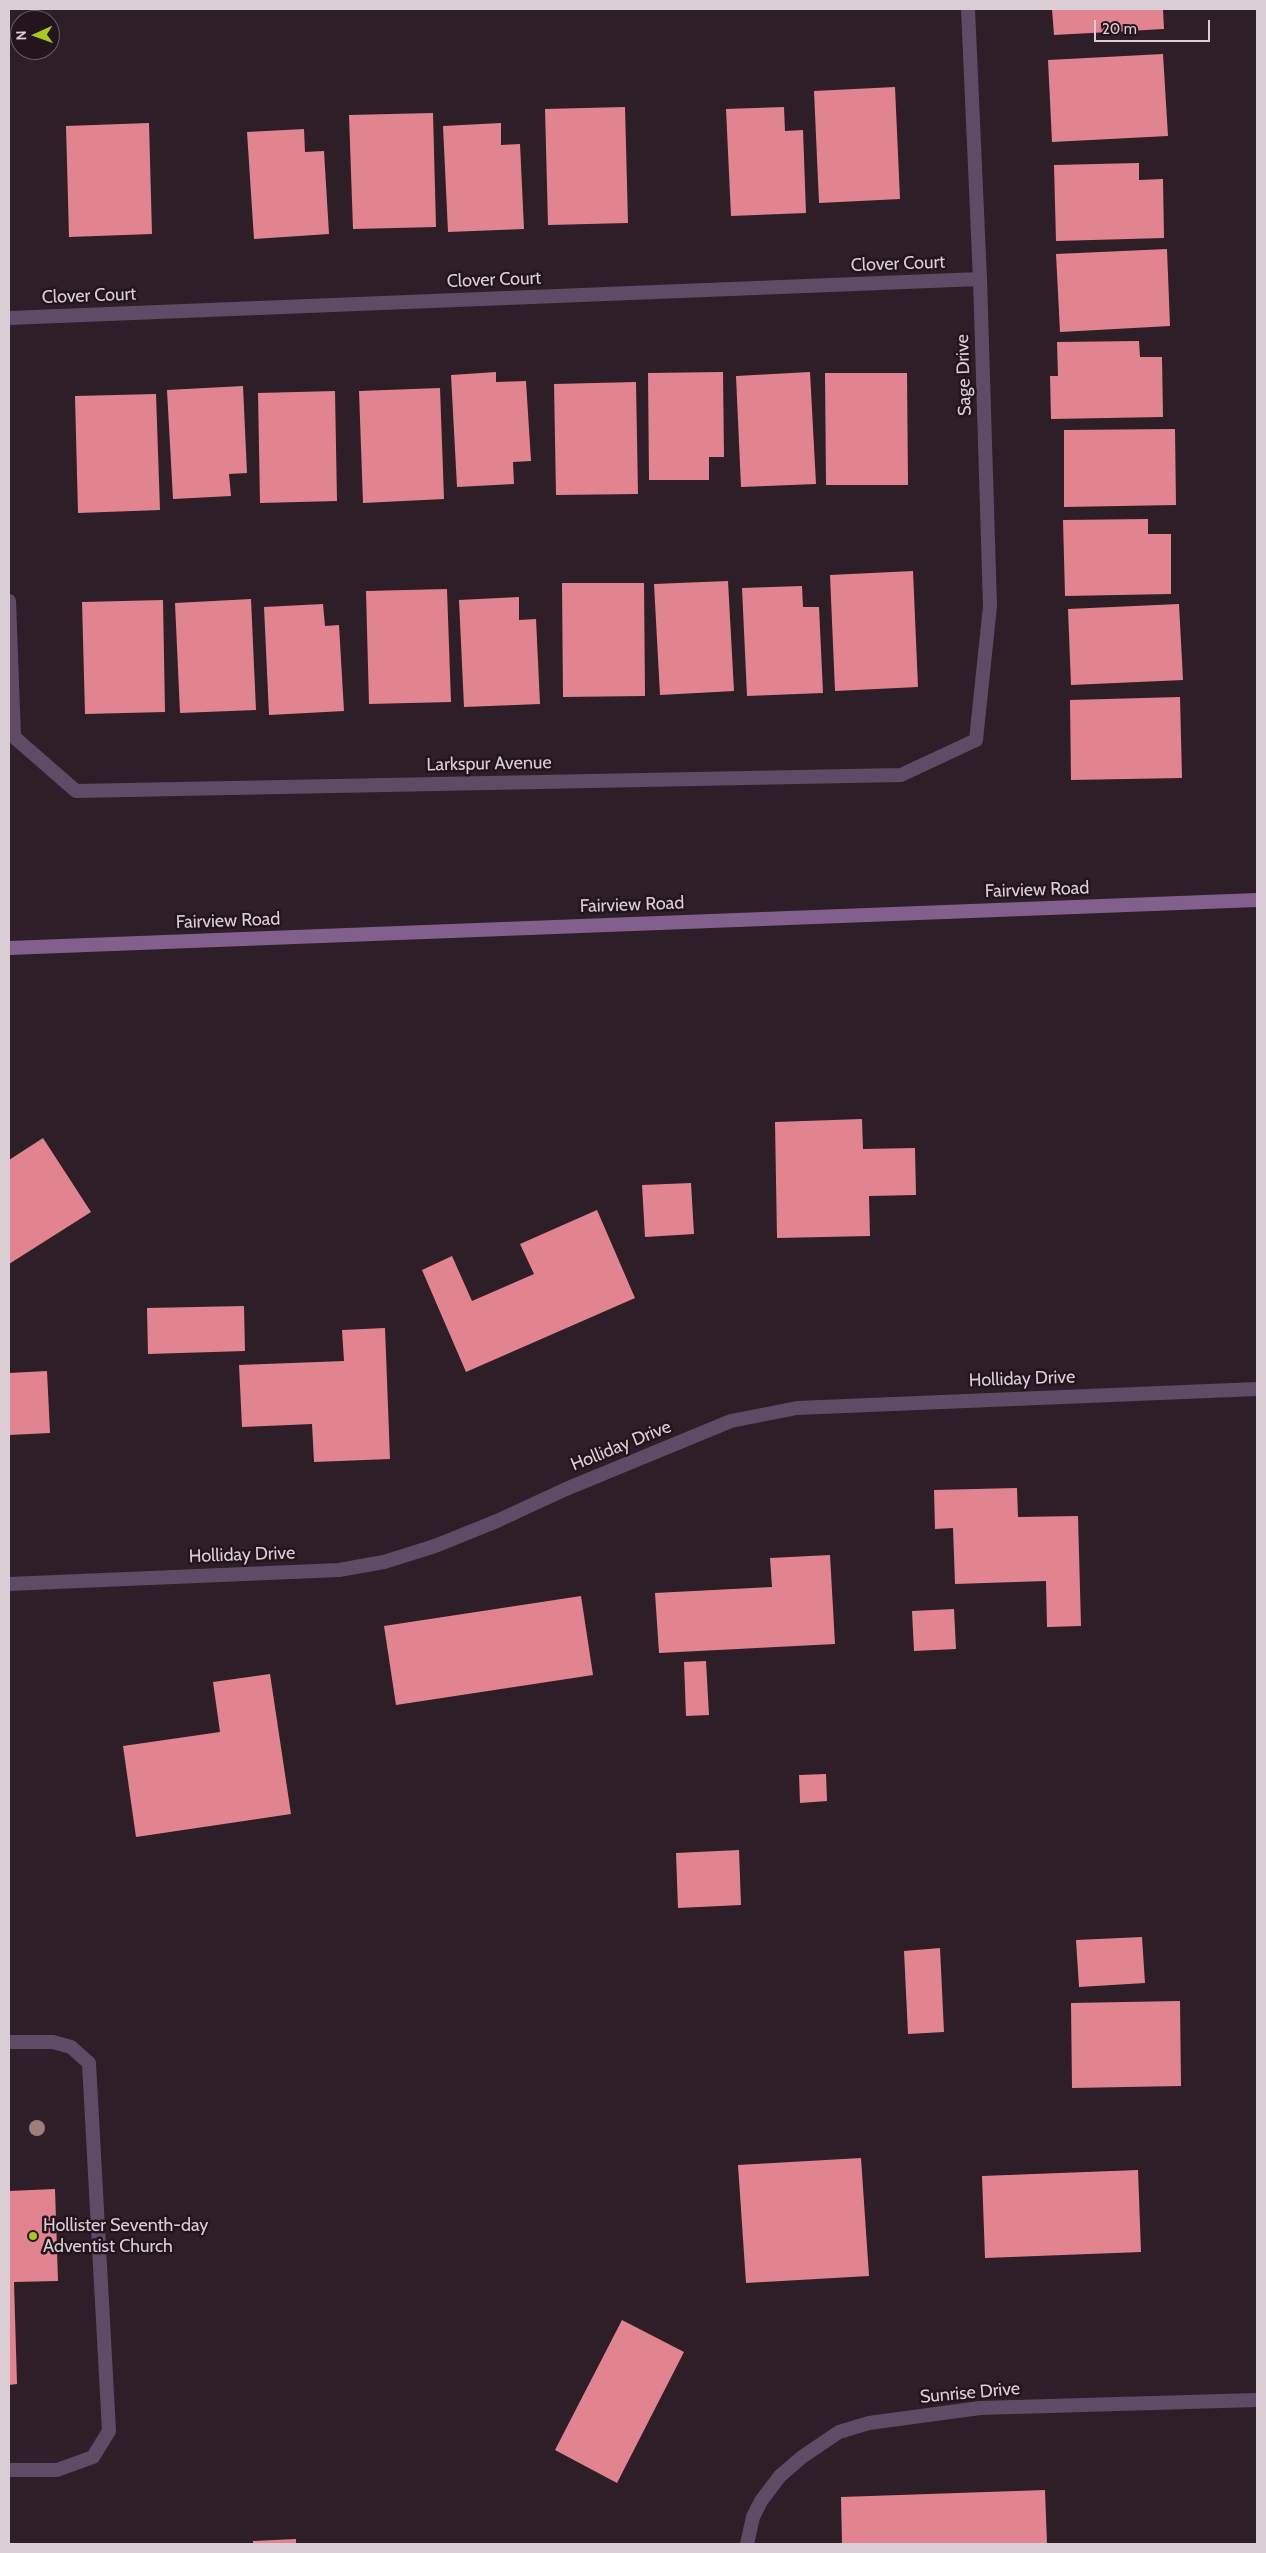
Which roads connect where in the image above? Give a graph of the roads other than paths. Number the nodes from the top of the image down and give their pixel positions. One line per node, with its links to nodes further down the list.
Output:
1 (968, 9): 2 (street, Sage Drive)
2 (980, 279): 3 (street, Clover Court); 5 (street, Sage Drive)
3 (9, 318)
4 (9, 601): 5 (street, Larkspur Avenue)
5 (976, 740)
6 (1257, 900): 7 (main road, Fairview Road)
7 (9, 948)
8 (1257, 1389): 9 (street, Holliday Drive)
9 (9, 1584)
10 (9, 2042): 12 (street)
11 (1257, 2400): 13 (street, Sunrise Drive)
12 (9, 2470)
13 (747, 2544)

